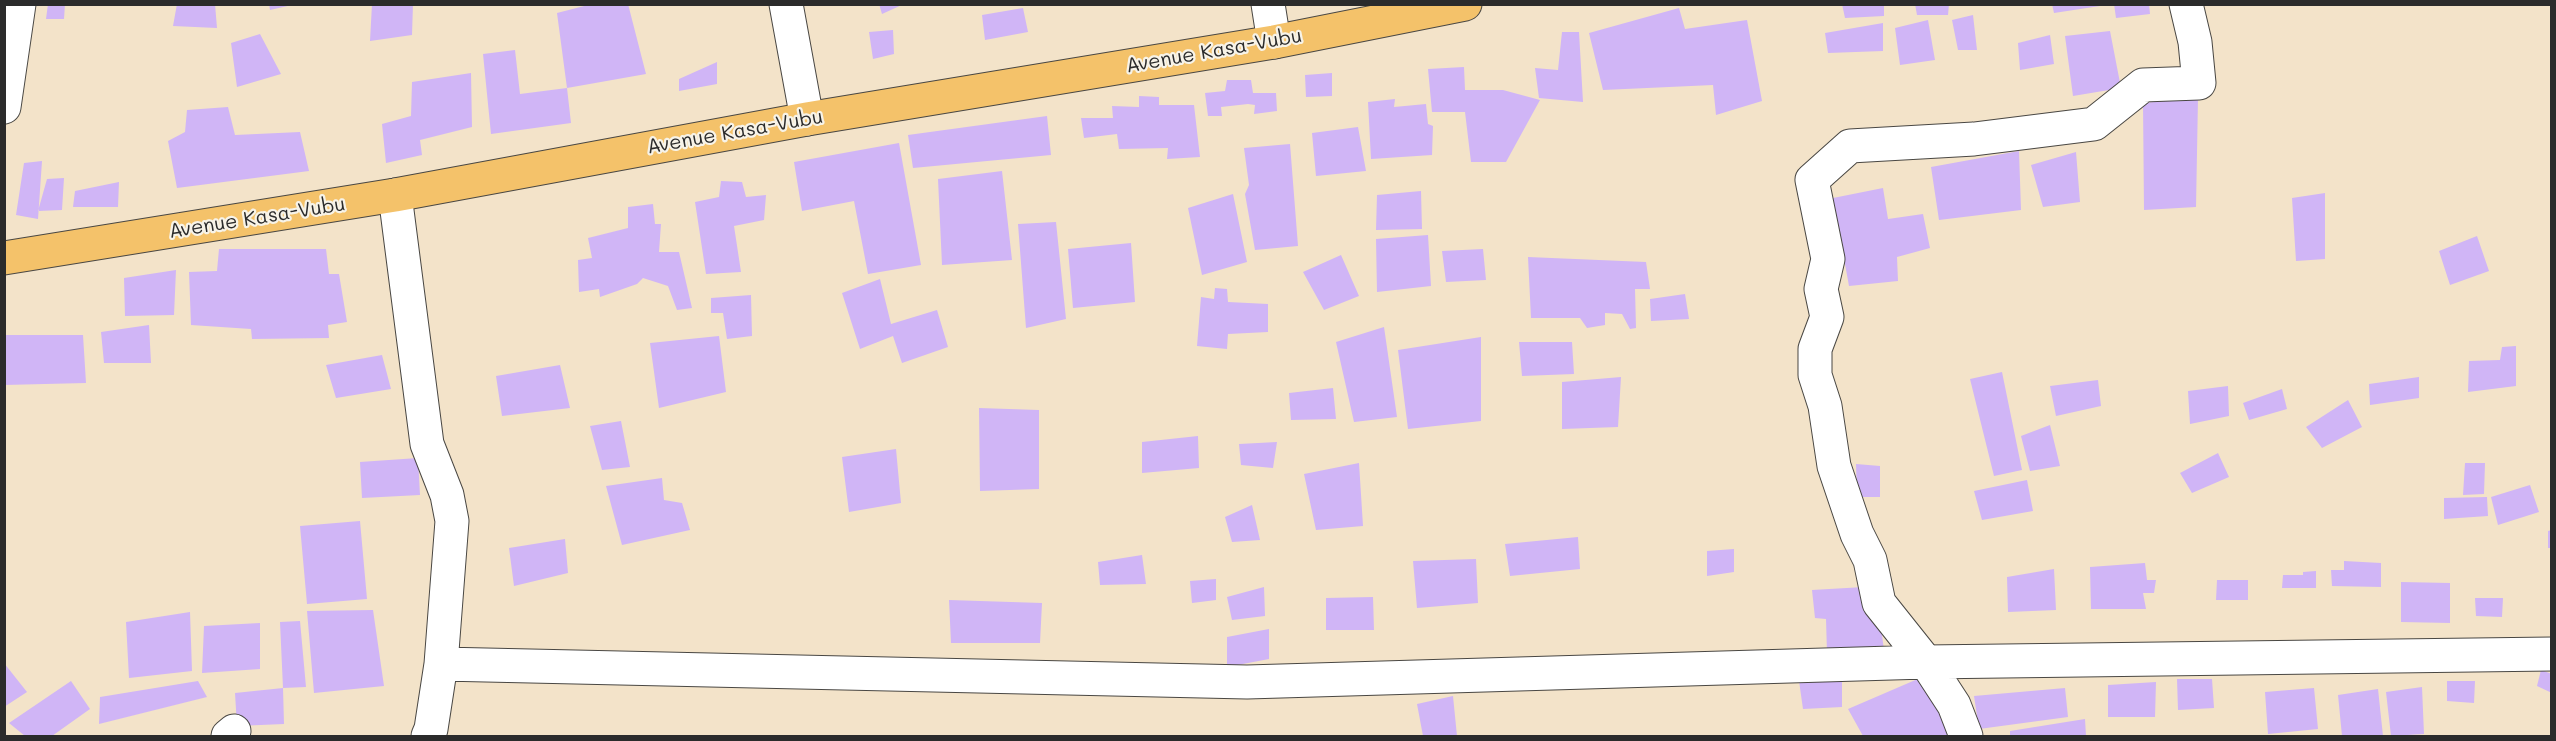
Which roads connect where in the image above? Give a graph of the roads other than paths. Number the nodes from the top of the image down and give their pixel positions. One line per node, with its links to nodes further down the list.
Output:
1 (19, 4): 7 (street)
2 (786, 4): 8 (street)
3 (1268, 4): 6 (street)
4 (1465, 4): 6 (highway, Avenue Kasa-Vubu)
5 (2186, 4): 12 (street)
6 (1274, 42): 8 (highway, Avenue Kasa-Vubu)
7 (4, 107)
8 (807, 119): 9 (highway, Avenue Kasa-Vubu)
9 (395, 195): 10 (highway, Avenue Kasa-Vubu); 13 (street)
10 (4, 258)
11 (2552, 654): 12 (street)
12 (1926, 662): 13 (street); 15 (street)
13 (441, 664): 14 (street)
14 (428, 736)
15 (1966, 736)

